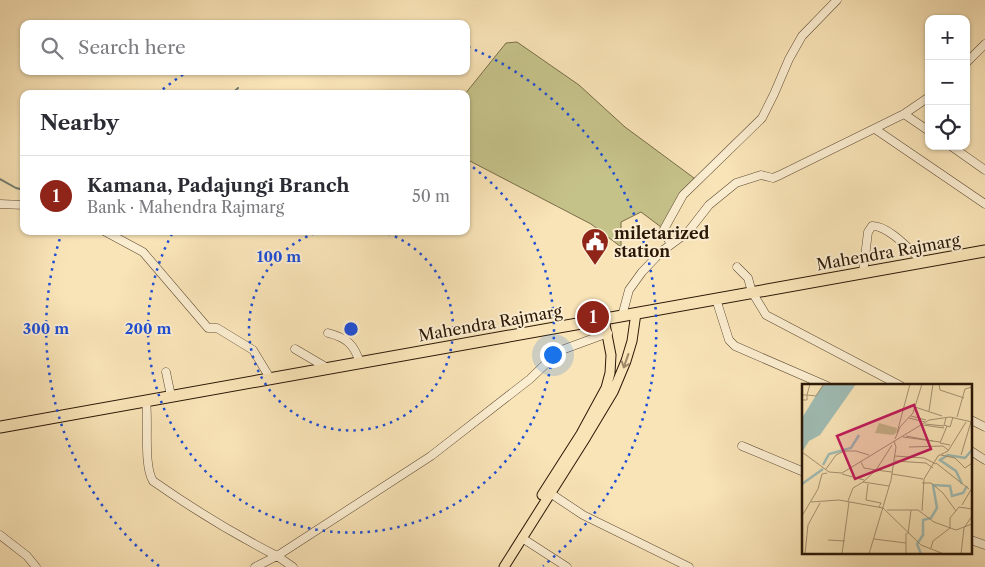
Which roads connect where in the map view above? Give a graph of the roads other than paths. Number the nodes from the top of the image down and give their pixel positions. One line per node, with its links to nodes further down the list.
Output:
1 (837, 0): 14 (street)
2 (985, 44): 3 (street)
3 (969, 60)
4 (925, 100): 5 (street)
5 (904, 114): 6 (street); 7 (street)
6 (925, 128)
7 (875, 129): 11 (street); 14 (street)
8 (957, 150): 9 (street)
9 (985, 170)
10 (0, 204): 12 (street)
11 (985, 204)
12 (20, 205)
13 (111, 235): 30 (street)
14 (670, 244): 22 (street)
15 (984, 252): 16 (highway, Mahendra Rajmarg)
16 (923, 262): 18 (highway, Mahendra Rajmarg); 18 (street)
17 (737, 267): 19 (street)
18 (862, 273): 19 (highway, Mahendra Rajmarg)
19 (752, 292): 20 (highway, Mahendra Rajmarg); 32 (street)
20 (716, 299): 21 (highway, Mahendra Rajmarg); 31 (street)
21 (636, 313): 22 (highway, Mahendra Rajmarg); 42 (main road, one-way to 42)
22 (622, 316): 23 (highway, Mahendra Rajmarg)
23 (604, 319): 25 (main road); 27 (highway, Mahendra Rajmarg)
24 (328, 333): 27 (street)
25 (608, 333): 47 (street); 51 (main road)
26 (295, 349): 28 (street)
27 (360, 363): 28 (highway, Mahendra Rajmarg)
28 (329, 368): 30 (highway, Mahendra Rajmarg)
29 (166, 372): 33 (street)
30 (270, 378): 33 (highway, Mahendra Rajmarg)
31 (822, 384)
32 (897, 384)
33 (171, 396): 34 (highway, Mahendra Rajmarg)
34 (146, 401): 36 (highway, Mahendra Rajmarg); 47 (street)
35 (972, 420): 37 (street)
36 (0, 427)
37 (985, 427)
38 (742, 446): 41 (street)
39 (972, 452): 40 (street)
40 (985, 460)
41 (802, 471)
42 (550, 493): 44 (main road); 54 (street)
43 (0, 535): 48 (street)
44 (522, 538): 52 (main road); 53 (street)
45 (972, 540): 46 (street)
46 (985, 545)
47 (277, 556): 49 (street); 50 (street)
48 (36, 567)
49 (255, 567)
50 (293, 567)
51 (497, 567)
52 (504, 567)
53 (567, 567)
54 (689, 567)

